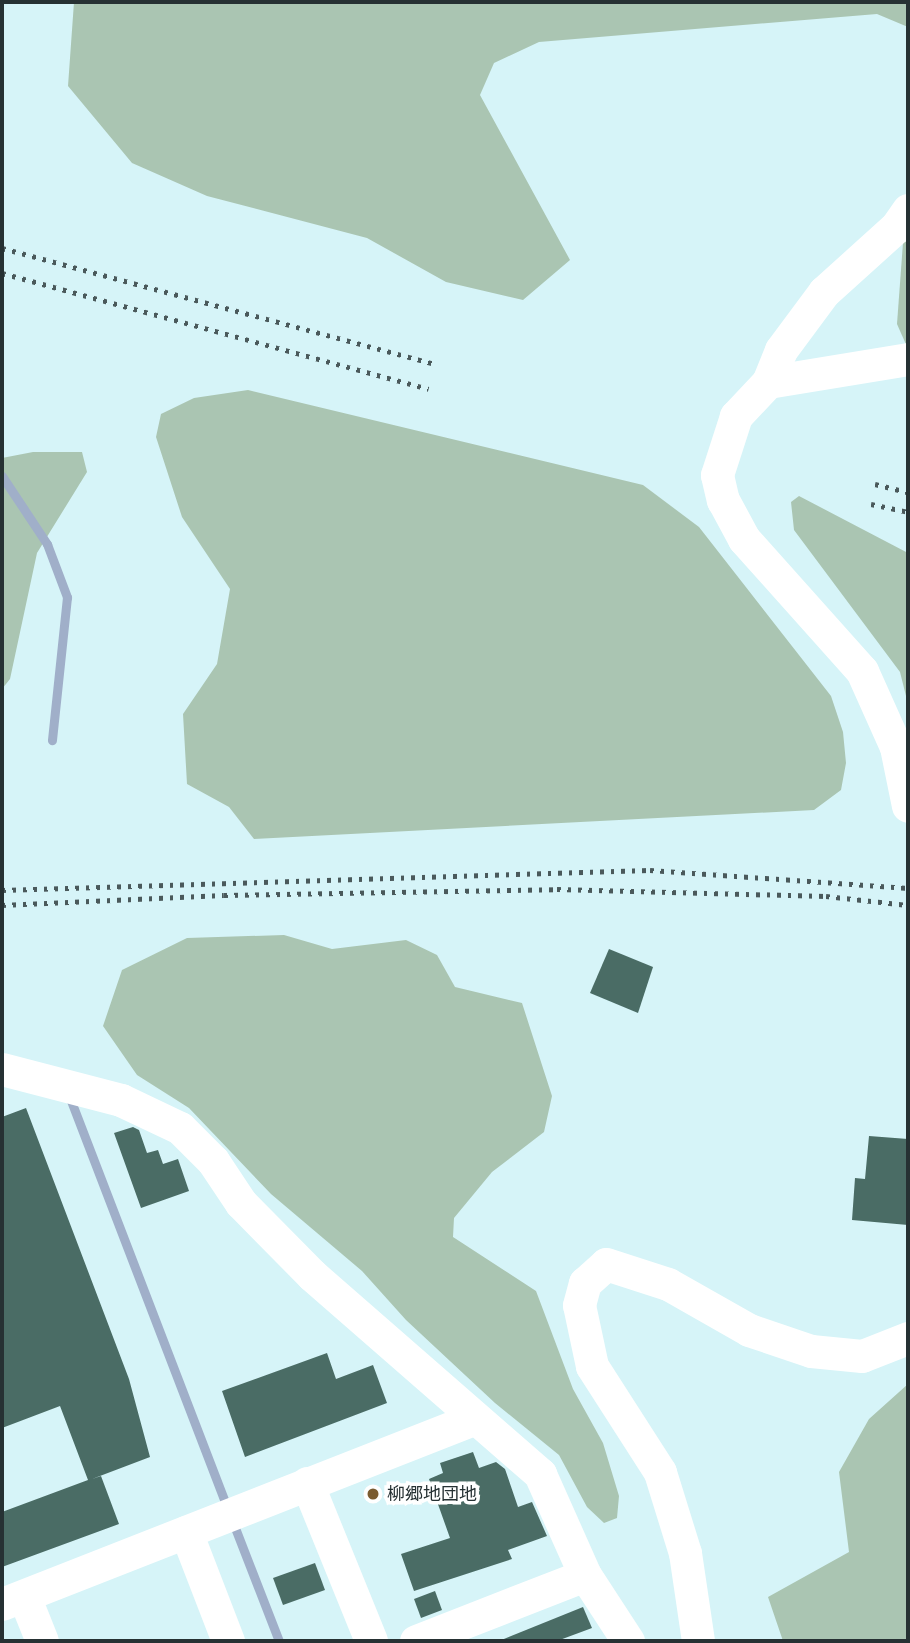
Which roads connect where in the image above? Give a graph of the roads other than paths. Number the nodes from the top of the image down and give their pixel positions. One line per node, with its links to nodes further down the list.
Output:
1 (908, 210): 3 (street)
2 (908, 359): 3 (street)
3 (768, 382): 4 (street)
4 (908, 806)
5 (2, 1069): 7 (street)
6 (908, 1338): 17 (street)
7 (473, 1419): 8 (street); 10 (street)
8 (307, 1483): 9 (street); 14 (street)
9 (186, 1532): 11 (street); 13 (street)
10 (585, 1575): 15 (street); 16 (street)
11 (13, 1600): 12 (street)
12 (42, 1641)
13 (228, 1641)
14 (371, 1641)
15 (416, 1641)
16 (628, 1641)
17 (698, 1641)

